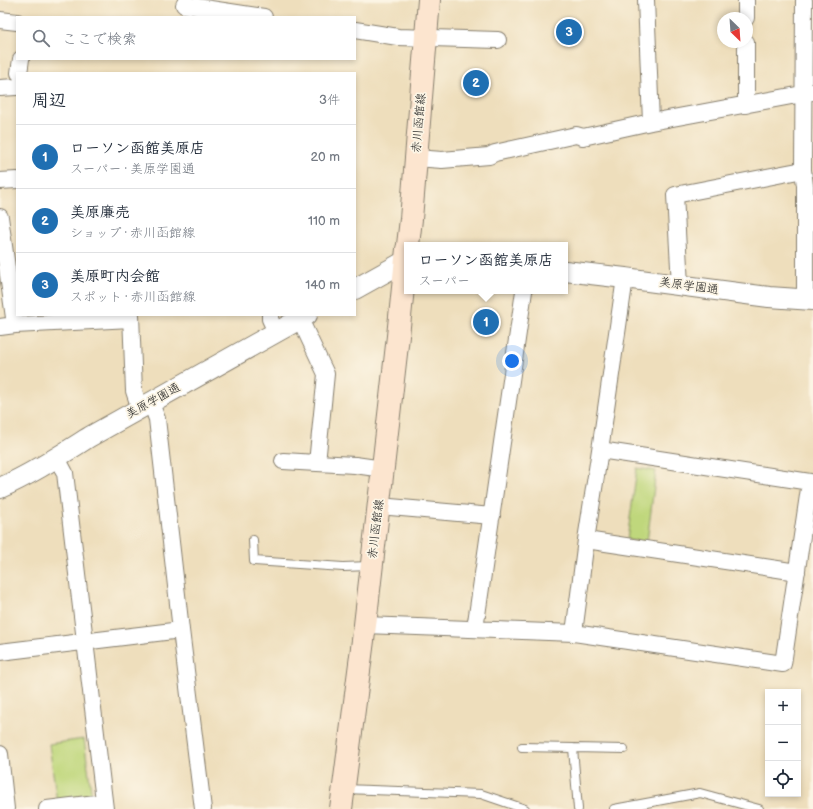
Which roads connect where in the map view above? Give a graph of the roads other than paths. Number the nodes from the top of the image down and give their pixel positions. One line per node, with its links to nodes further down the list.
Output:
1 (429, 0): 11 (main road, 赤川函館線)
2 (646, 0): 20 (street)
3 (746, 0): 6 (street)
4 (804, 0): 18 (street)
5 (184, 5): 7 (street)
6 (746, 12)
7 (257, 16)
8 (0, 20): 9 (street)
9 (16, 22)
10 (356, 30): 11 (street)
11 (426, 38): 12 (street); 21 (main road, 赤川函館線)
12 (498, 40)
13 (746, 48): 19 (street)
14 (21, 60): 15 (street)
15 (19, 72)
16 (16, 85): 17 (street)
17 (0, 88)
18 (809, 93): 19 (street); 24 (street)
19 (746, 105): 20 (street)
20 (651, 122): 21 (street)
21 (416, 158): 26 (main road, 赤川函館線)
22 (16, 180): 23 (street)
23 (0, 181)
24 (807, 181): 31 (street); 34 (street)
25 (0, 217): 38 (street)
26 (408, 242)
27 (404, 256): 32 (street)
28 (568, 271): 29 (street, 美原学園通)
29 (625, 278): 31 (street, 美原学園通); 40 (street)
30 (404, 281): 44 (main road, 赤川函館線)
31 (680, 285): 34 (street, 美原学園通)
32 (356, 288)
33 (524, 294): 47 (street)
34 (809, 300)
35 (131, 317): 38 (street); 39 (street)
36 (303, 317): 37 (street, 美原学園通); 43 (street)
37 (273, 323): 39 (street, 美原学園通)
38 (7, 326)
39 (146, 406): 41 (street, 美原学園通); 54 (street)
40 (600, 450): 49 (street); 51 (street)
41 (57, 458): 45 (street, 美原学園通); 56 (street)
42 (283, 461): 43 (street)
43 (317, 463): 44 (street)
44 (383, 469): 46 (main road, 赤川函館線)
45 (0, 488)
46 (379, 506): 47 (street); 50 (main road, 赤川函館線)
47 (492, 516): 53 (street)
48 (253, 540): 50 (lane)
49 (586, 540): 51 (street); 55 (street)
50 (371, 566): 52 (main road, 赤川函館線)
51 (797, 572): 55 (street)
52 (365, 624): 53 (street); 62 (main road, 赤川函館線)
53 (475, 629): 55 (street)
54 (181, 630): 56 (street); 66 (street)
55 (574, 632)
56 (84, 641): 57 (street); 63 (street)
57 (0, 652)
58 (522, 747): 59 (lane)
59 (573, 748): 60 (lane); 68 (lane)
60 (624, 749)
61 (0, 754): 64 (street)
62 (342, 799): 67 (lane)
63 (105, 806): 65 (street)
64 (6, 809)
65 (47, 809)
66 (203, 809)
67 (525, 809)
68 (578, 809)
69 (614, 809): 70 (lane)
70 (759, 809)

